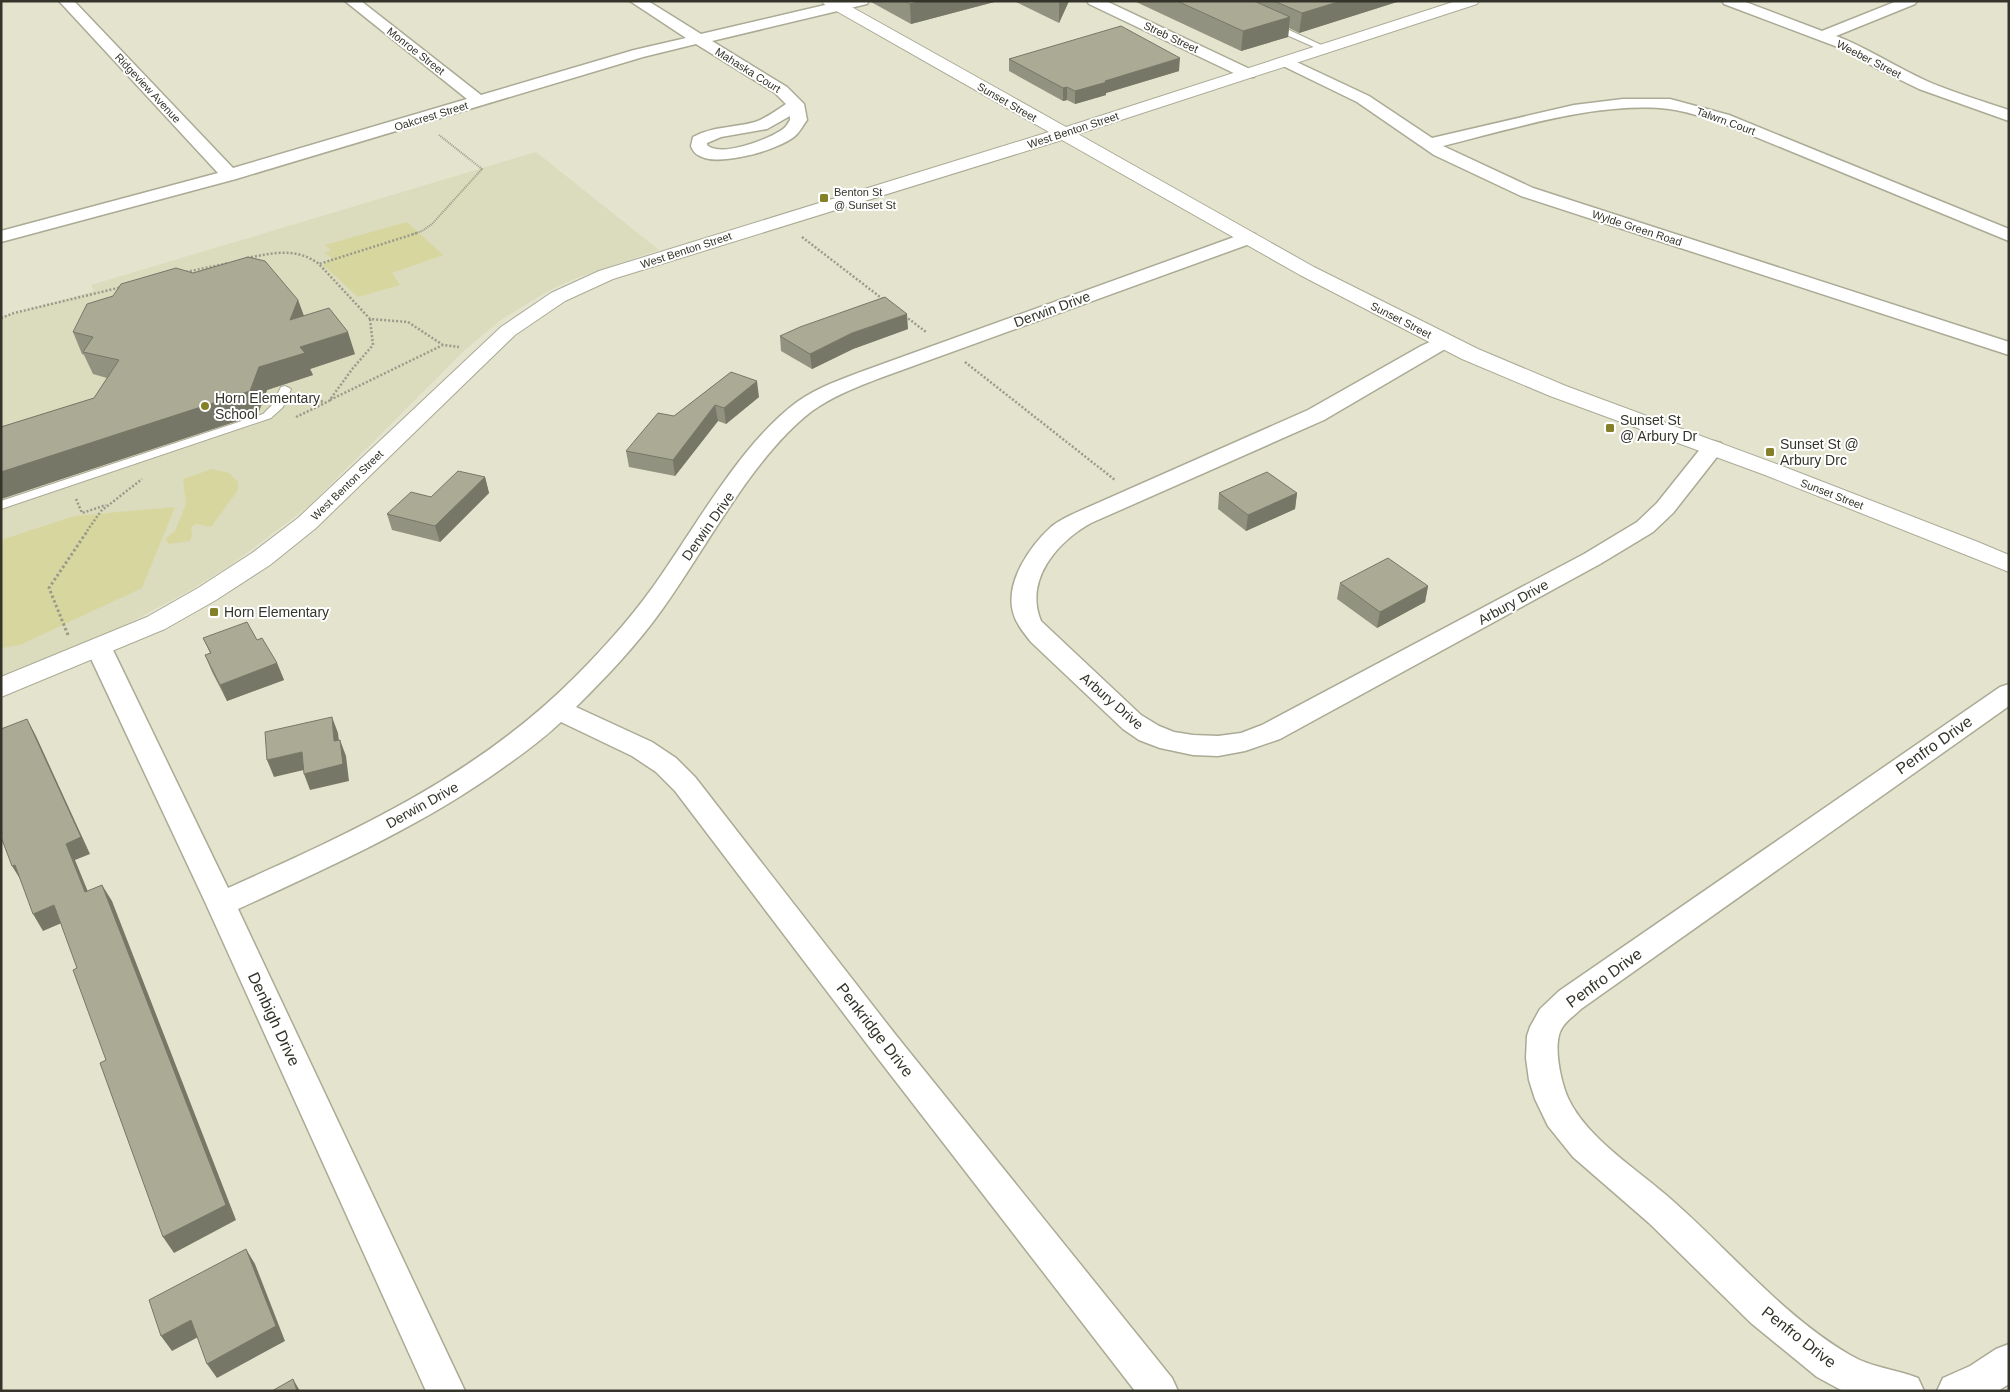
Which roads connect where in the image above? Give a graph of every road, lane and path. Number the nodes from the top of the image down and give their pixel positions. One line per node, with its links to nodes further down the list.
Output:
1 (66, 1): 22 (street, Ridgeview Avenue)
2 (352, 1): 16 (street, Monroe Street)
3 (637, 1): 12 (street, Mahaska Court)
4 (862, 1): 9 (street, Oakcrest Street)
5 (1094, 1): 15 (street, Streb Street)
6 (1472, 1): 13 (street, West Benton Street)
7 (1729, 1): 11 (street, Weeber Street)
8 (1910, 1): 11 (street)
9 (834, 4): 12 (street, Oakcrest Street); 20 (street, Sunset Street)
10 (1262, 21): 13 (lane)
11 (1823, 36): 18 (street, Weeber Street)
12 (697, 38): 16 (street, Oakcrest Street); 17 (street, Mahaska Court)
13 (1326, 49): 14 (street, West Benton Street)
14 (1286, 62): 15 (street, West Benton Street); 21 (street, Wylde Green Road)
15 (1248, 74): 20 (street, West Benton Street)
16 (480, 101): 22 (street, Oakcrest Street)
17 (796, 104): 17 (street, Mahaska Court)
18 (2009, 116)
19 (436, 132): 29 (path)
20 (1062, 134): 26 (street, Sunset Street); 49 (street, West Benton Street)
21 (1428, 144): 24 (street, Talwrn Court); 39 (street, Wylde Green Road)
22 (230, 175): 25 (street, Oakcrest Street)
23 (799, 234): 32 (path)
24 (2009, 236)
25 (1, 237)
26 (1248, 238): 36 (street, Sunset Street); 52 (street, Derwin Drive)
27 (239, 260): 29 (path)
28 (230, 262): 30 (path)
29 (319, 264): 37 (path)
30 (185, 273)
31 (129, 286): 34 (path)
32 (890, 305)
33 (898, 310): 35 (path)
34 (1, 318)
35 (928, 334)
36 (1445, 342): 43 (street, Sunset Street); 43 (street, Arbury Drive)
37 (443, 345): 38 (path); 42 (path)
38 (465, 347)
39 (2009, 349)
40 (958, 357): 45 (path)
41 (285, 389): 42 (lane)
42 (277, 407): 46 (lane)
43 (1713, 448): 47 (street, Sunset Street)
44 (144, 478): 48 (path)
45 (1122, 485)
46 (1, 505)
47 (2009, 564)
48 (68, 636)
49 (99, 648): 50 (street, West Benton Street); 53 (street, Denbigh Drive)
50 (1, 688)
51 (2009, 693): 57 (street, Penfro Drive)
52 (558, 710): 53 (street, Derwin Drive); 56 (street, Penkridge Drive)
53 (221, 904): 55 (street, Denbigh Drive)
54 (2009, 1362): 58 (street)
55 (446, 1391)
56 (1160, 1391)
57 (1904, 1391)
58 (1956, 1391)

